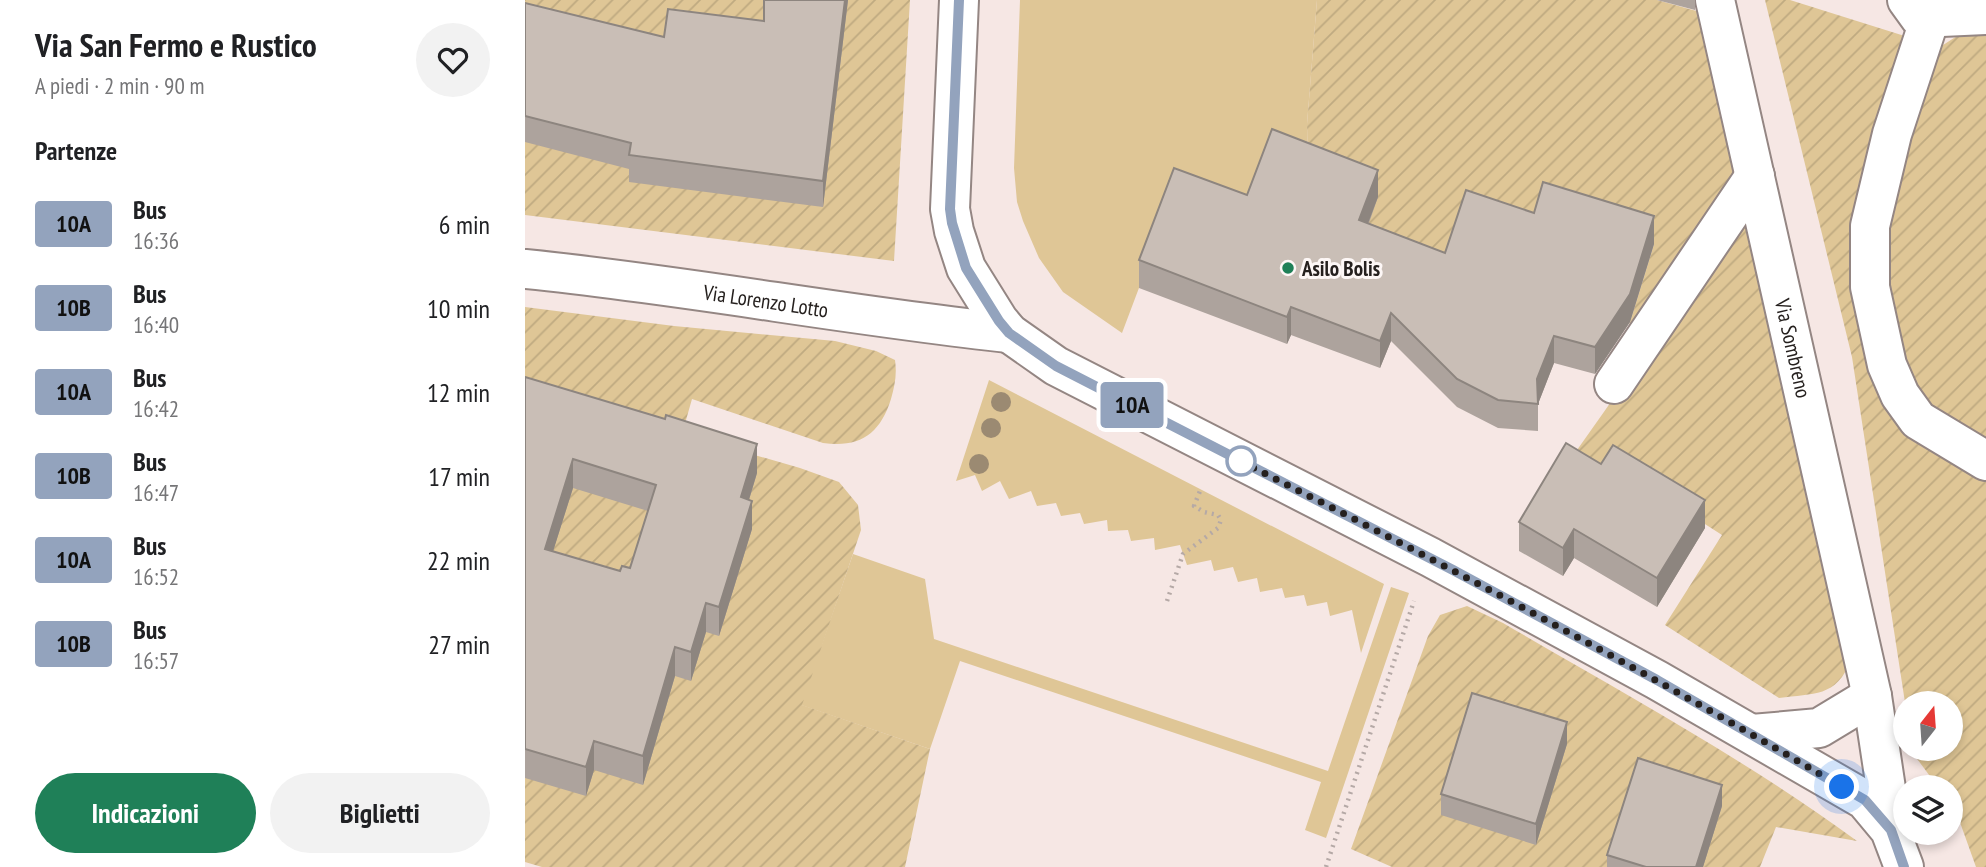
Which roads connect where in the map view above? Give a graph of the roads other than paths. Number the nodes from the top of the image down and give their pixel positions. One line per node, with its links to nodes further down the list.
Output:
1 (960, 0): 7 (street)
2 (1715, 0): 5 (street, Via Sombreno)
3 (1919, 9): 4 (street); 9 (street)
4 (1986, 15)
5 (1755, 176): 8 (street); 10 (street, Via Sombreno)
6 (525, 269): 7 (street, Via Lorenzo Lotto)
7 (1009, 333): 11 (street)
8 (1614, 384)
9 (1986, 461)
10 (1872, 696): 11 (street); 12 (street, Via Sombreno)
11 (1752, 734): 12 (street)
12 (1899, 853)

